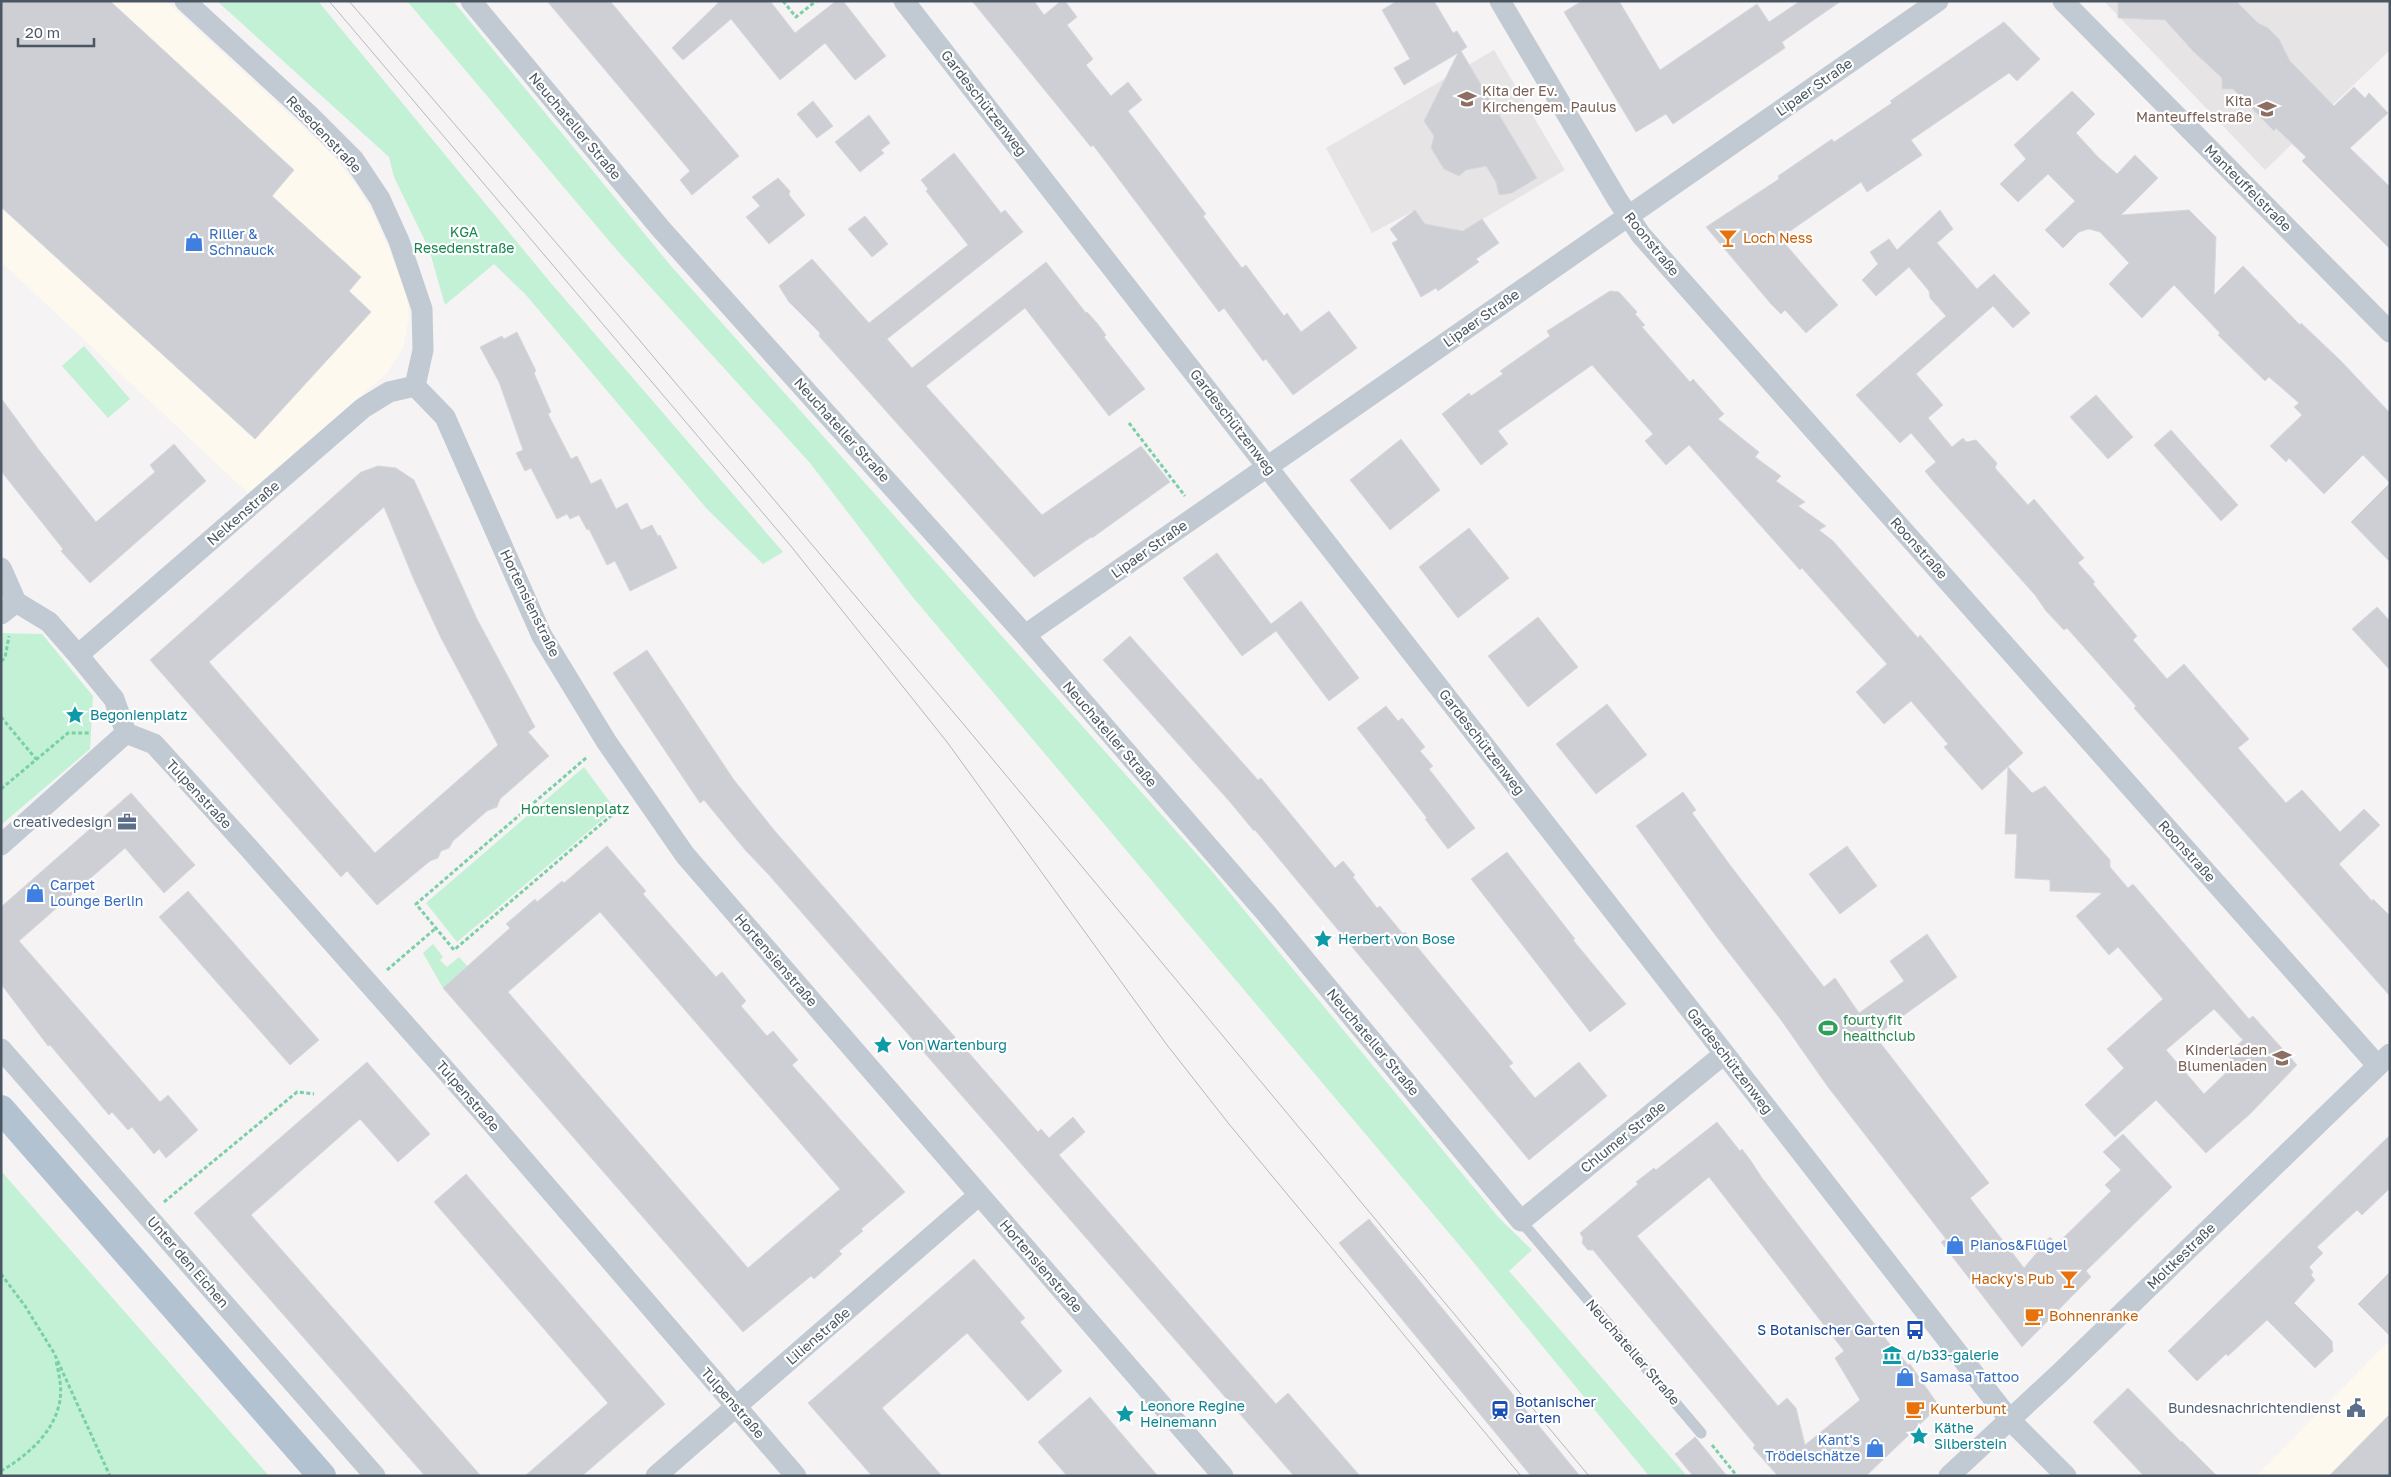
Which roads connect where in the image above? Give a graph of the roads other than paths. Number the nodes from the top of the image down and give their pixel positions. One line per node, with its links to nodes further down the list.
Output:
1 (185, 1): 9 (street, Resedenstraße)
2 (471, 1): 13 (street, Neuchateller Straße)
3 (904, 1): 10 (street, Gardeschützenweg)
4 (1500, 1): 7 (street, Roonstraße)
5 (1938, 1): 7 (street, Lipaer Straße)
6 (2063, 1): 8 (street, Manteuffelstraße)
7 (1628, 216): 10 (street, Lipaer Straße); 19 (street, Roonstraße)
8 (2390, 332)
9 (416, 386): 14 (street, Nelkenstraße); 21 (street, Hortensienstraße)
10 (1267, 466): 13 (street, Lipaer Straße); 18 (street, Gardeschützenweg)
11 (1, 568): 12 (street)
12 (8, 608): 14 (street)
13 (1025, 634): 22 (street, Neuchateller Straße)
14 (78, 655): 15 (street)
15 (126, 733): 16 (street); 23 (street, Tulpenstraße)
16 (1, 845)
17 (1, 1049): 27 (street, Unter den Eichen)
18 (1724, 1054): 22 (street, Chlumer Straße); 24 (street, Gardeschützenweg)
19 (2384, 1060): 24 (street, Moltkestraße)
20 (1, 1109): 26 (main road)
21 (979, 1195): 23 (street, Lilienstraße); 30 (street, Hortensienstraße)
22 (1521, 1221): 25 (lane, Neuchateller Straße)
23 (737, 1407): 28 (street, Lilienstraße); 29 (street, Tulpenstraße)
24 (2010, 1420): 31 (street, Moltkestraße); 32 (street, Gardeschützenweg)
25 (1702, 1432)
26 (322, 1476)
27 (375, 1476)
28 (656, 1476)
29 (796, 1476)
30 (1223, 1476)
31 (1948, 1476)
32 (2066, 1476)

